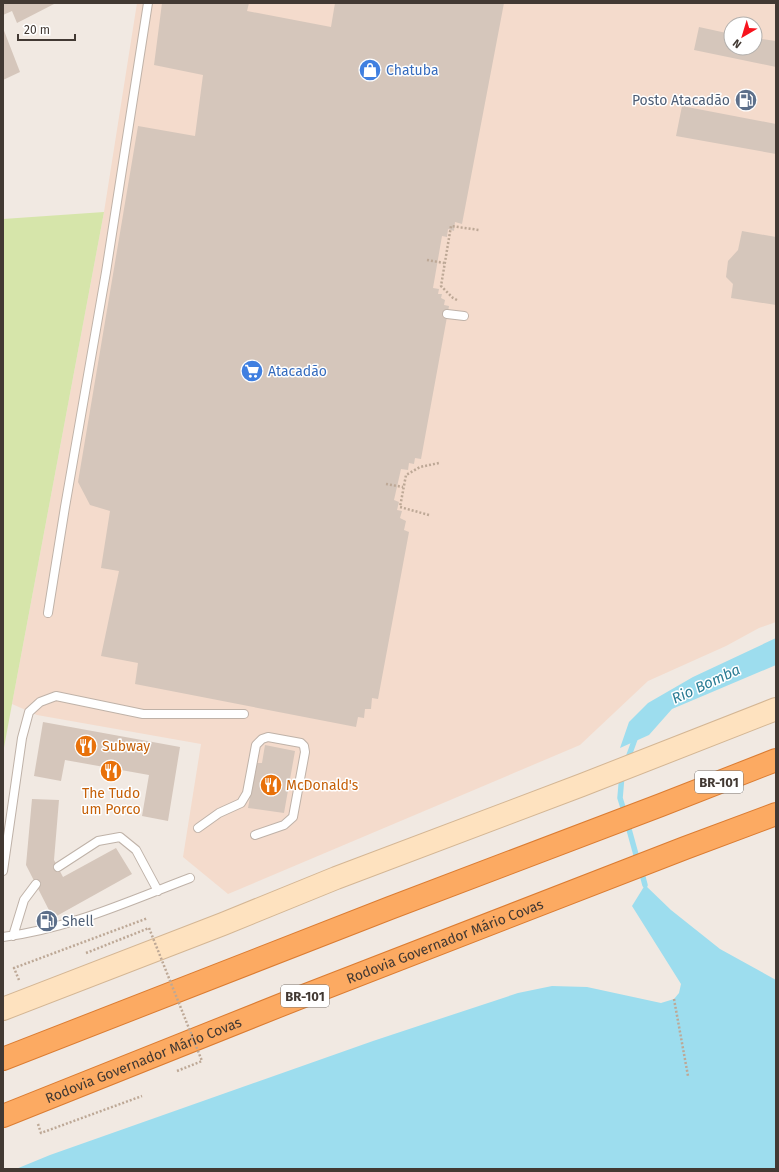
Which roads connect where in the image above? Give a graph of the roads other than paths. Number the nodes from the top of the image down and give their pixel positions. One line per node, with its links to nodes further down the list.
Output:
1 (148, 3): 4 (lane)
2 (447, 314): 3 (lane)
3 (464, 316)
4 (48, 612)
5 (776, 710): 18 (main road)
6 (244, 714): 12 (lane)
7 (776, 760): 19 (highway, BR-101)
8 (776, 814): 20 (highway, Rodovia Governador Mário Covas / BR-101)
9 (198, 828): 10 (lane)
10 (255, 835)
11 (58, 867): 15 (lane)
12 (3, 870)
13 (190, 878): 15 (lane)
14 (36, 884): 16 (lane)
15 (158, 891): 16 (lane)
16 (13, 936): 17 (lane)
17 (3, 937)
18 (3, 1009)
19 (3, 1059)
20 (3, 1116)

